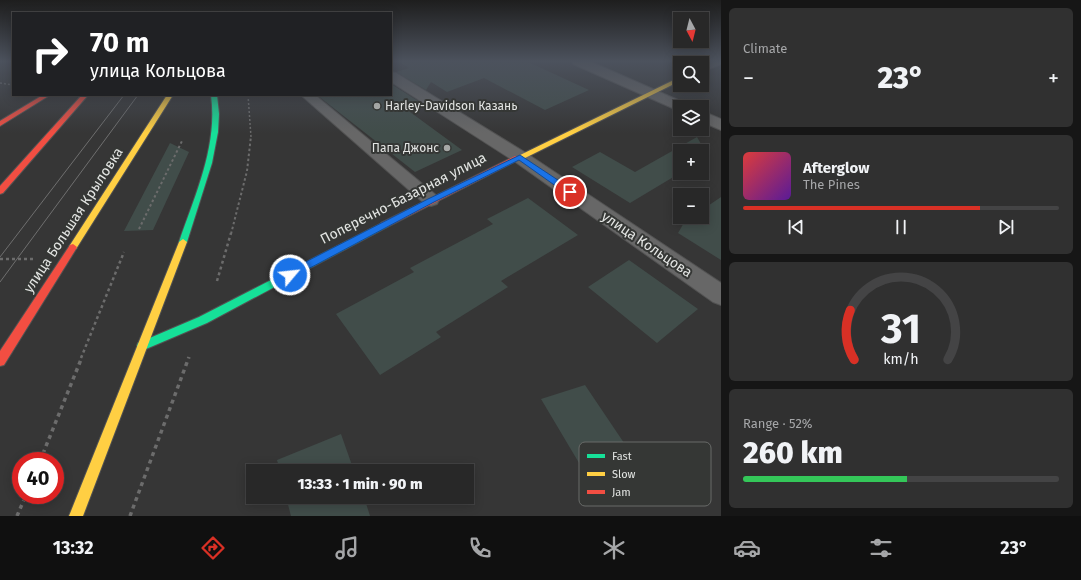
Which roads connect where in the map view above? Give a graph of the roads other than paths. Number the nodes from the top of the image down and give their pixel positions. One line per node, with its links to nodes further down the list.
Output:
1 (405, 85): 14 (street, улица Кольцова)
2 (633, 85): 4 (street)
3 (667, 85): 4 (main road, Поперечно-Базарная улица)
4 (651, 93): 10 (street); 14 (main road, Поперечно-Базарная улица)
5 (45, 96): 12 (main road)
6 (84, 96): 15 (main road)
7 (169, 96): 19 (main road, улица Большая Крыловка)
8 (214, 96): 18 (main road)
9 (308, 96): 16 (lane)
10 (673, 103)
11 (709, 119): 13 (street)
12 (0, 124)
13 (721, 125)
14 (520, 157): 16 (main road, Поперечно-Базарная улица); 17 (street, улица Кольцова)
15 (0, 192)
16 (431, 200): 18 (main road, Поперечно-Базарная улица)
17 (721, 295)
18 (142, 346): 20 (main road)
19 (0, 361)
20 (76, 516)

